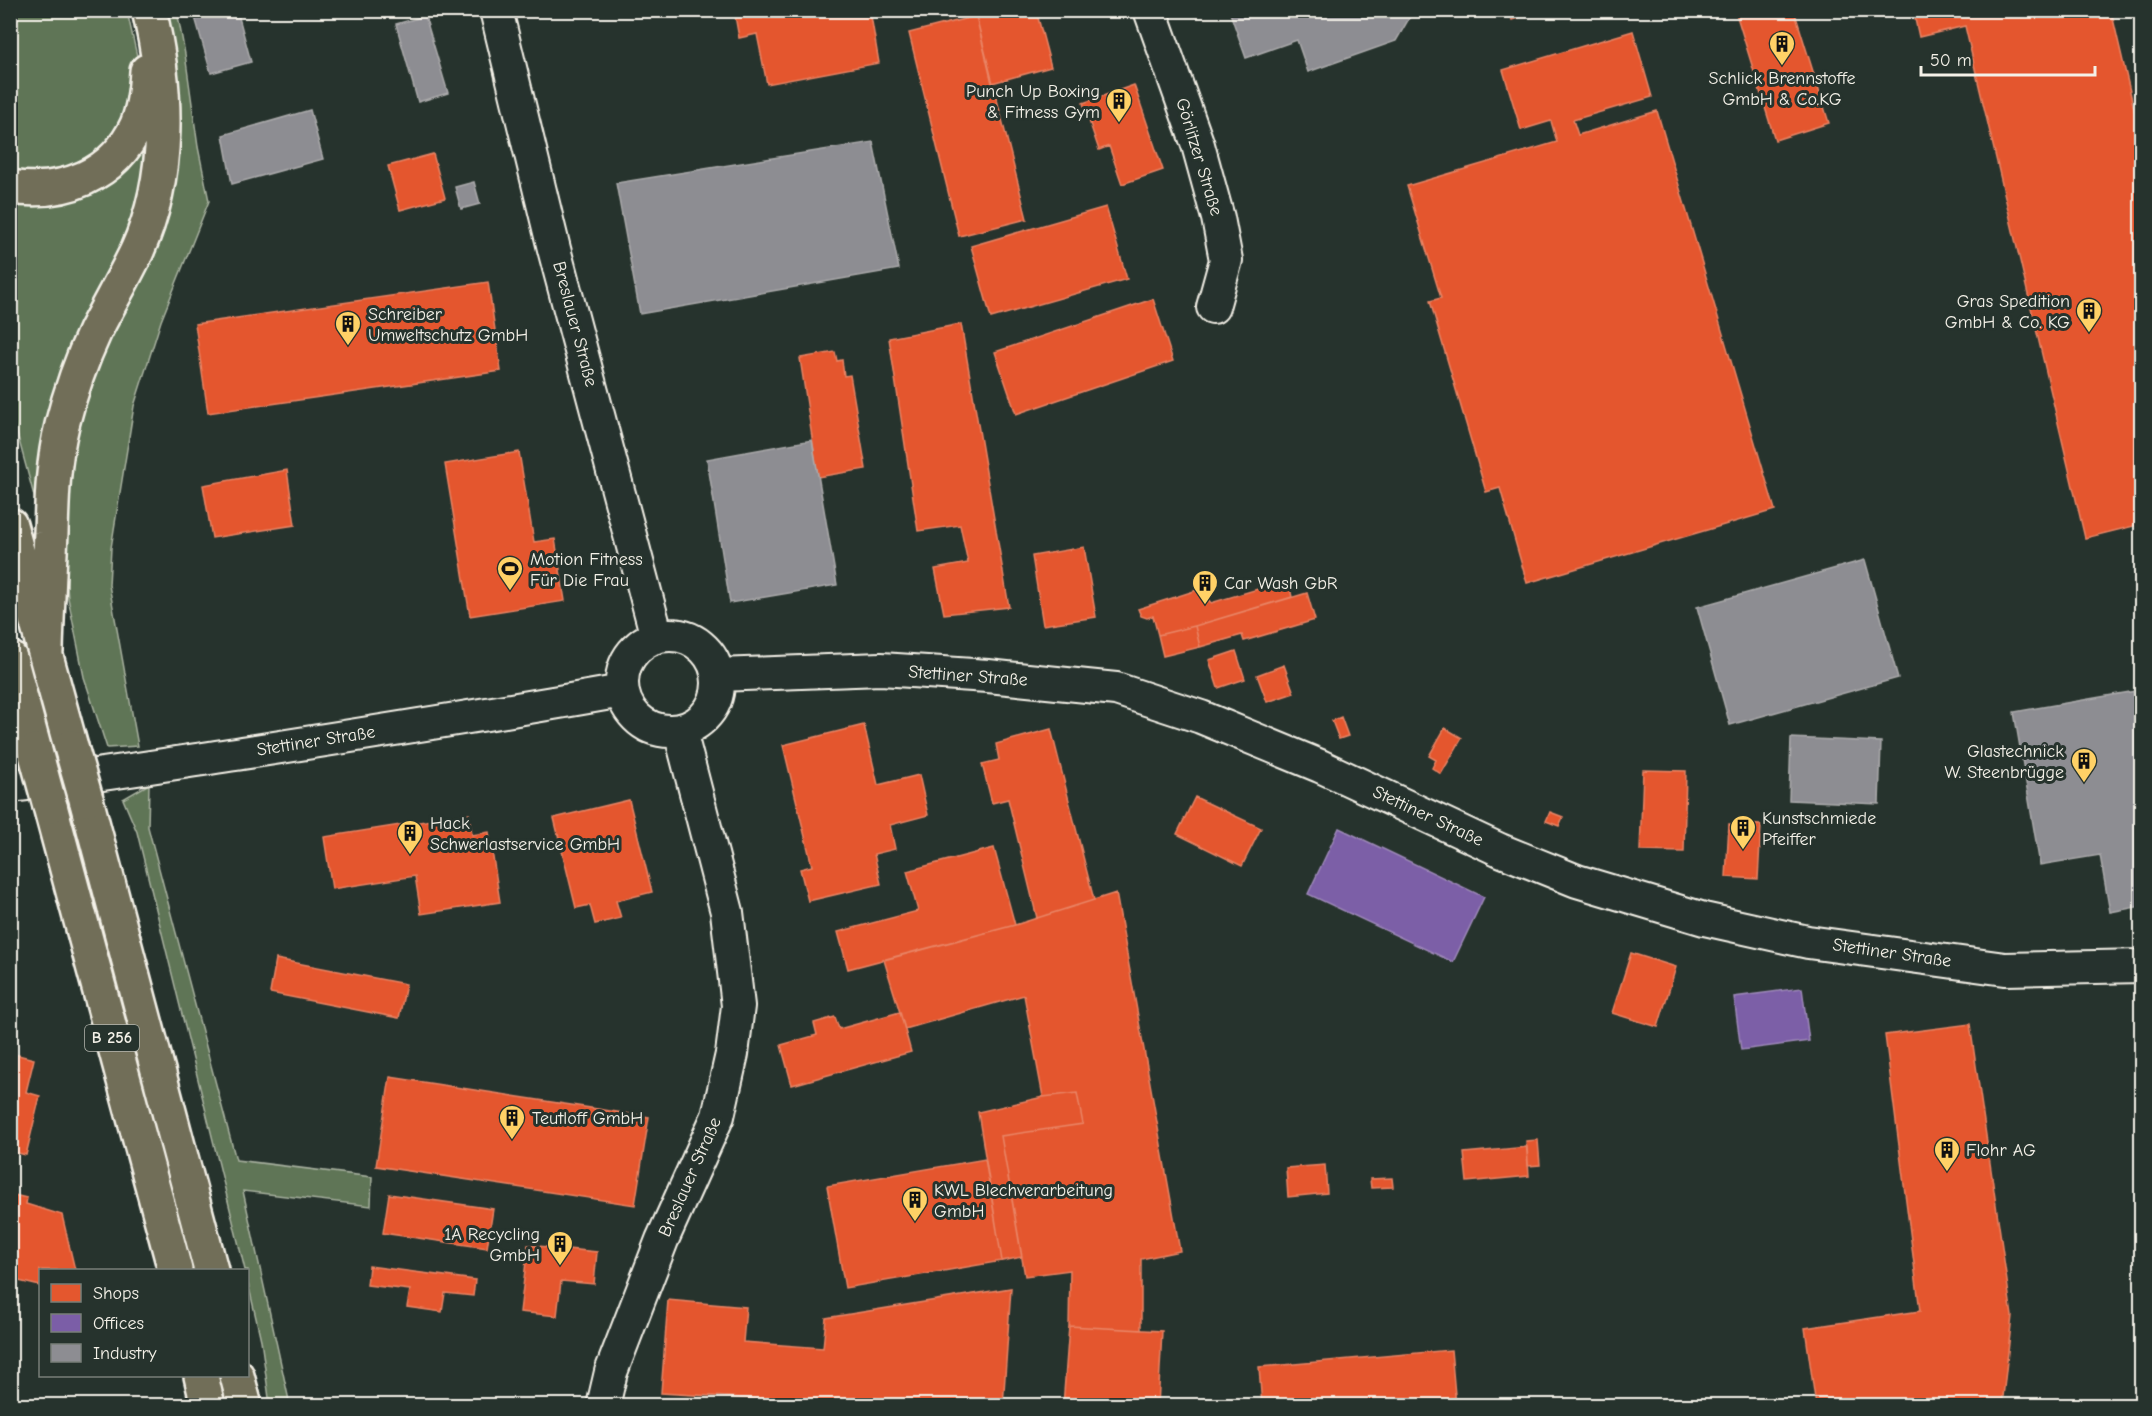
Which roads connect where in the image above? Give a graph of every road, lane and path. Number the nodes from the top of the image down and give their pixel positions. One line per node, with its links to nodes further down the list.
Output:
1 (136, 10): 5 (highway)
2 (149, 10): 9 (highway)
3 (496, 10): 8 (street, Breslauer Straße)
4 (1150, 10): 6 (street, Görlitzer Straße)
5 (10, 187)
6 (1213, 307)
7 (10, 525): 9 (highway, B 256)
8 (657, 637): 11 (street); 12 (street)
9 (46, 651): 17 (highway, B 256, bridge)
10 (10, 658): 16 (highway, B 256, bridge)
11 (718, 675): 13 (street); 15 (street, Stettiner Straße)
12 (622, 691): 13 (street); 14 (street, Stettiner Straße)
13 (680, 731): 22 (street, Breslauer Straße)
14 (10, 786)
15 (2142, 966)
16 (175, 1269)
17 (211, 1269)
18 (201, 1377): 20 (highway)
19 (237, 1377): 21 (highway)
20 (208, 1406)
21 (244, 1406)
22 (603, 1406)

